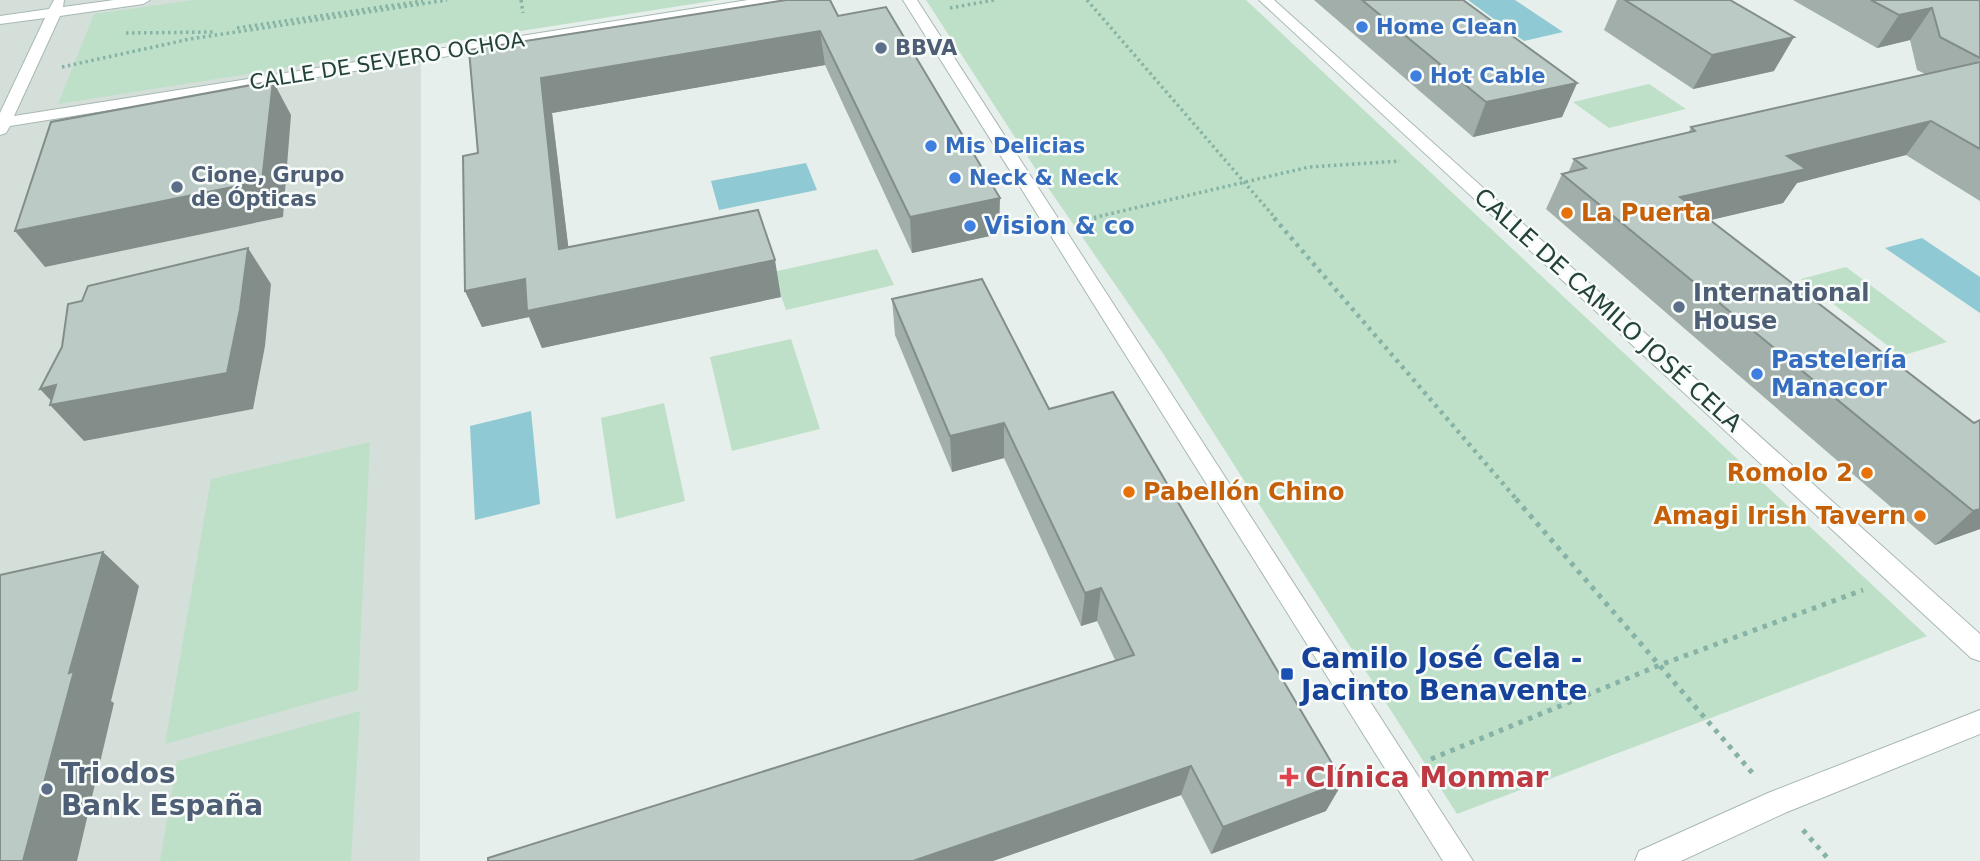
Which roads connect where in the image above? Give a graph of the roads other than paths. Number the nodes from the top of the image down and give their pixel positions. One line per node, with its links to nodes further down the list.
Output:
1 (143, 0): 4 (street)
2 (774, 0): 7 (street, CALLE DE SEVERO OCHOA)
3 (1266, 0): 8 (street, CALLE DE CAMILO JOSÉ CELA)
4 (57, 6): 6 (street); 7 (street)
5 (914, 6): 10 (street)
6 (0, 20)
7 (1, 125)
8 (1980, 650)
9 (1980, 722): 11 (street)
10 (1459, 861)
11 (1649, 861)

